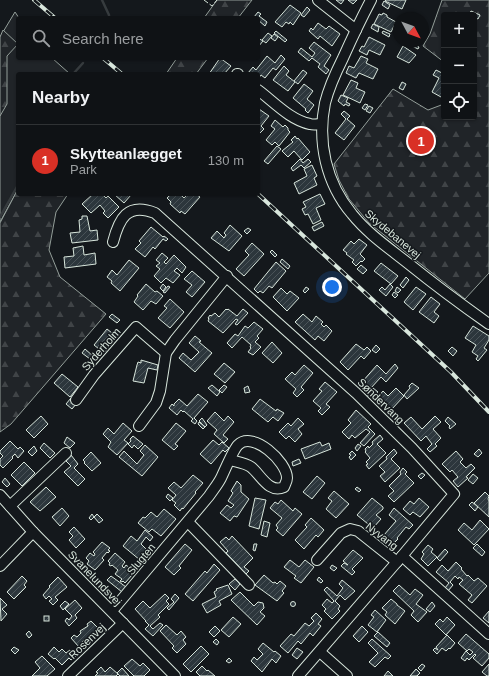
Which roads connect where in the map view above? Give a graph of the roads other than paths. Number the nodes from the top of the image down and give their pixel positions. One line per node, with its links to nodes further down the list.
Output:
1 (318, 0): 3 (street)
2 (370, 0): 3 (street, Skydebanevej)
3 (356, 30): 5 (street, Skydebanevej)
4 (260, 92): 5 (street)
5 (322, 124): 8 (street, Skydebanevej)
6 (113, 242): 7 (street, Søndervang)
7 (227, 276): 9 (street); 18 (street, Søndervang)
8 (489, 324)
9 (166, 353): 10 (street, Syderholm); 11 (street)
10 (76, 400)
11 (139, 426)
12 (66, 453): 15 (street)
13 (230, 460): 13 (street, Slugten); 16 (street, Slugten)
14 (0, 495): 15 (street, Svanelundsvej)
15 (10, 506): 17 (street, Svanelundsvej)
16 (188, 522): 21 (street); 22 (street, Slugten)
17 (33, 532): 20 (street); 22 (street, Svanelundsvej)
18 (399, 559): 19 (street, Nyvang); 24 (street); 25 (street, Søndervang)
19 (317, 560)
20 (0, 566)
21 (249, 585)
22 (112, 611): 23 (street, Svanelundsvej)
23 (123, 623): 26 (street, Rosenvej); 27 (street, Svanelundsvej)
24 (489, 634)
25 (320, 652): 28 (street, Søndervang); 29 (street)
26 (68, 676)
27 (175, 676)
28 (298, 676)
29 (348, 676)

